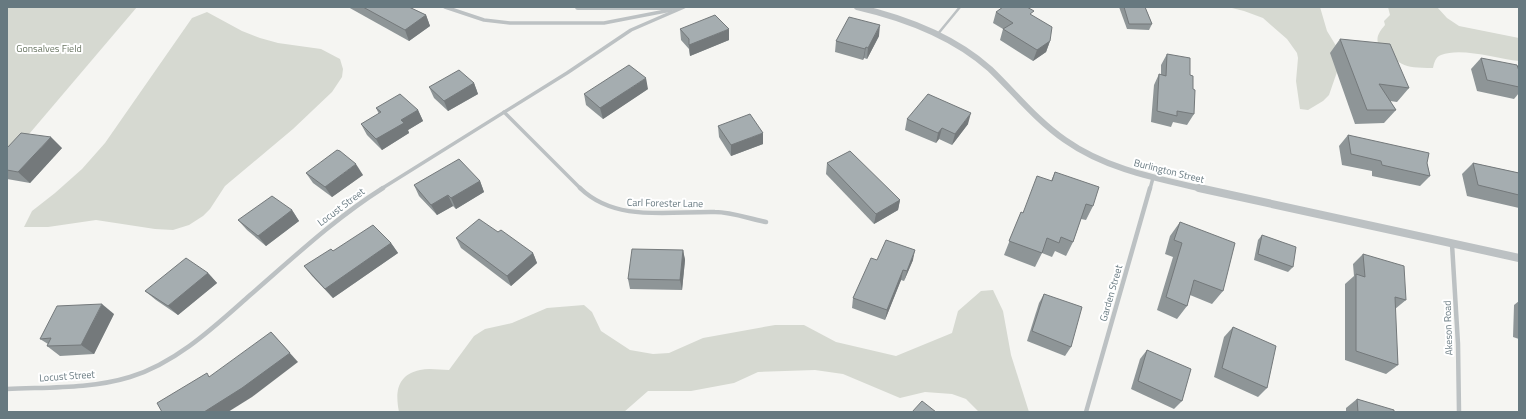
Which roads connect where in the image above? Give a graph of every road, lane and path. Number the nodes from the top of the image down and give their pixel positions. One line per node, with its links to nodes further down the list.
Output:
1 (445, 7): 4 (street)
2 (578, 7): 3 (street)
3 (677, 7)
4 (684, 7): 8 (street, Locust Street)
5 (857, 7): 7 (street, Burlington Street)
6 (960, 7): 7 (lane)
7 (937, 35): 9 (street, Burlington Street)
8 (504, 112): 10 (street, Carl Forester Lane); 13 (street, Locust Street)
9 (1153, 178): 11 (street, Burlington Street); 14 (street, Garden Street)
10 (766, 222)
11 (1452, 244): 12 (street, Burlington Street); 15 (street, Akeson Road)
12 (1519, 258)
13 (7, 389)
14 (1086, 412)
15 (1459, 412)

